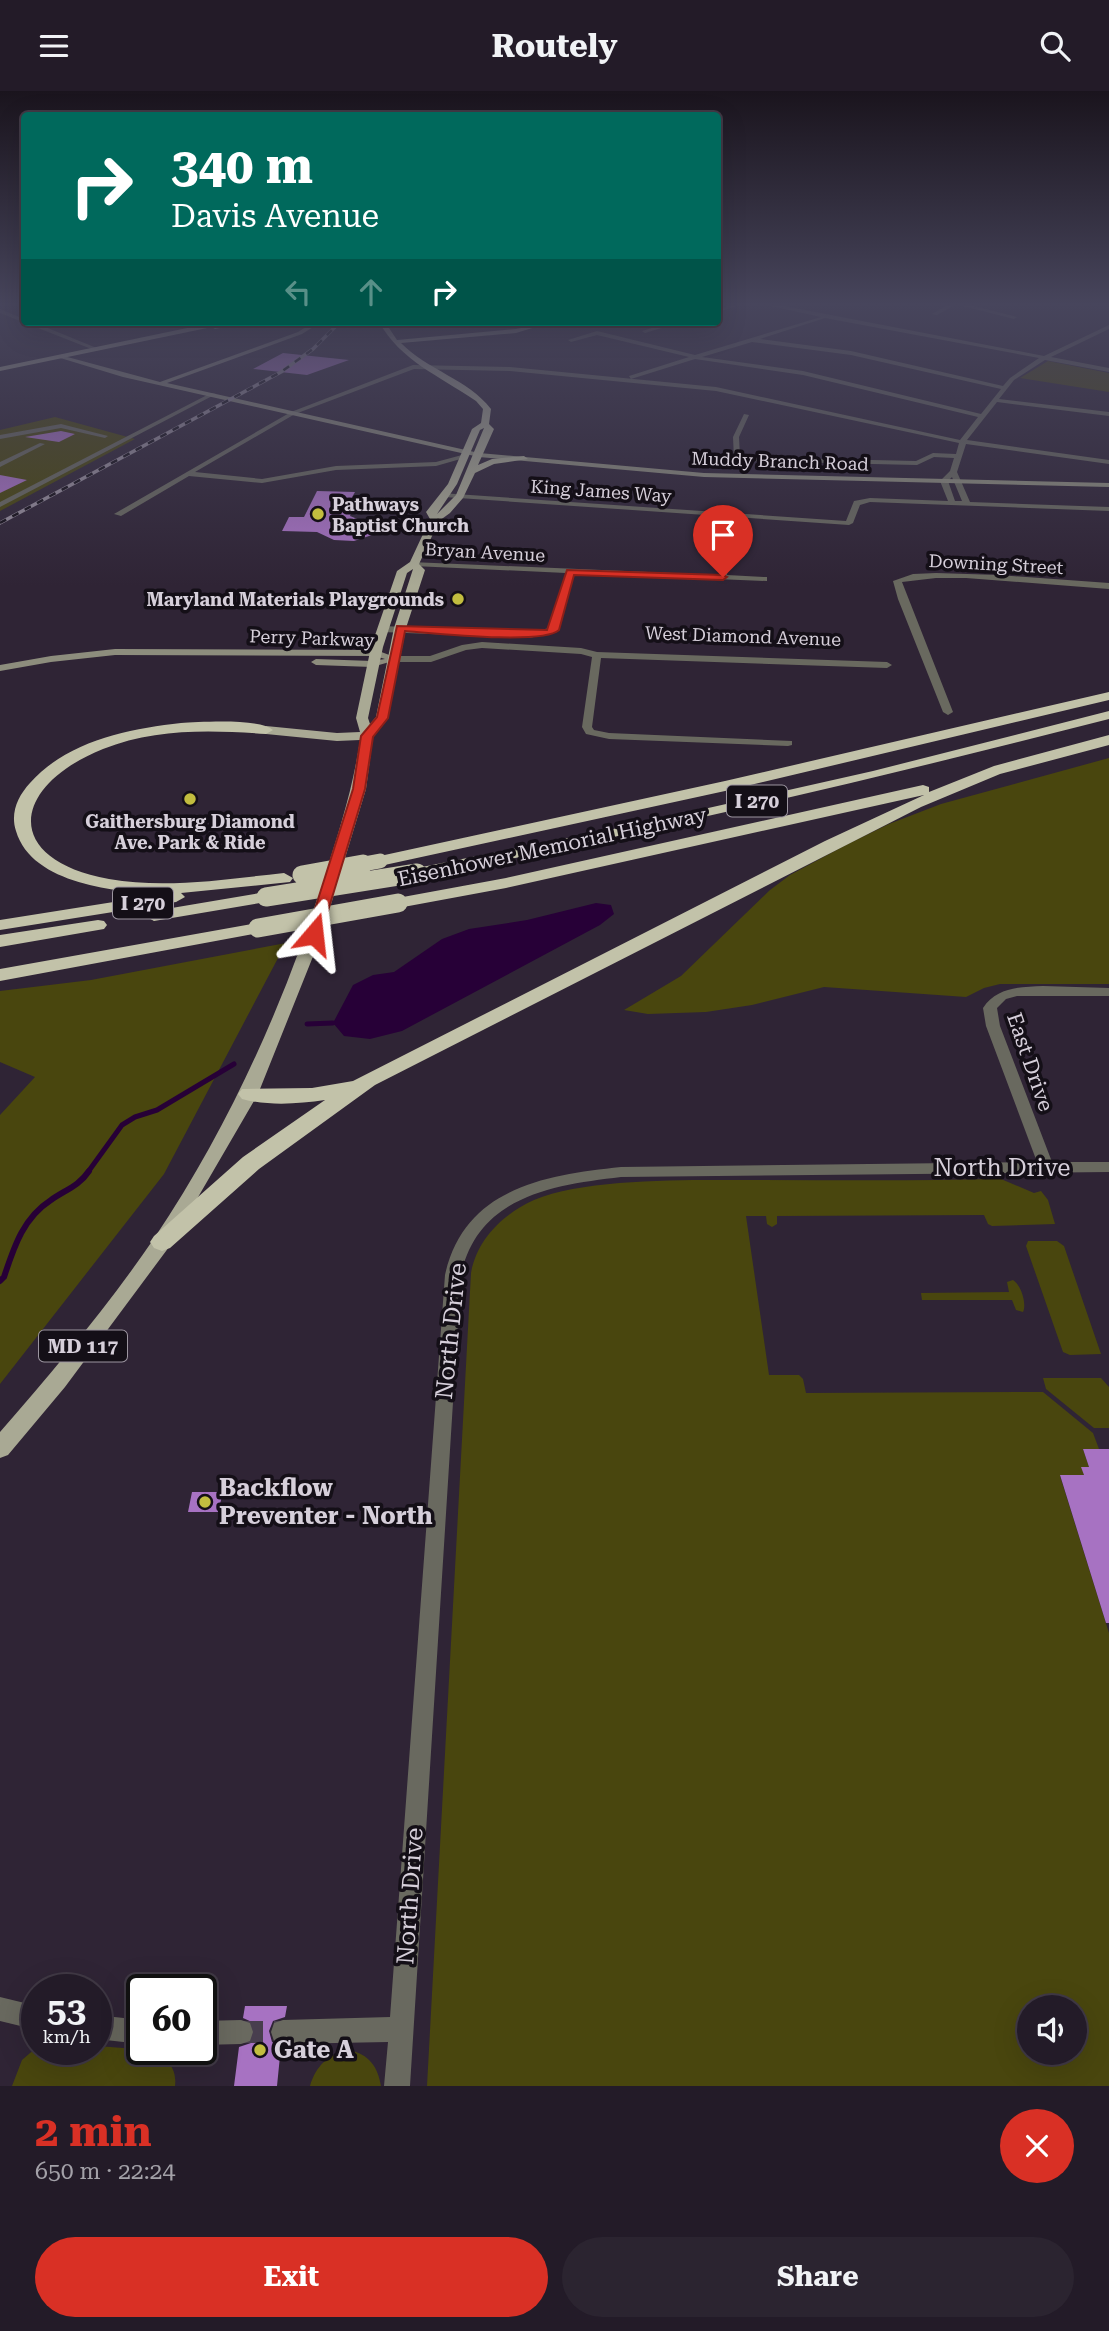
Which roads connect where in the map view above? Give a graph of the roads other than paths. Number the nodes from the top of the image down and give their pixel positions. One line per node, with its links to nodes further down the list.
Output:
1 (203, 399): 36 (street)
2 (236, 399): 8 (main road, Muddy Branch Road)
3 (326, 399): 8 (street)
4 (479, 399): 12 (main road)
5 (770, 399): 15 (street)
6 (912, 399): 11 (street)
7 (994, 400): 9 (street); 11 (street)
8 (293, 412): 18 (main road, Muddy Branch Road); 27 (street)
9 (1109, 414)
10 (746, 415): 19 (street)
11 (982, 416): 15 (street)
12 (485, 424): 17 (main road); 18 (main road)
13 (105, 436): 14 (street)
14 (2, 439)
15 (962, 442): 19 (street); 21 (street)
16 (43, 444): 23 (street)
17 (480, 452): 18 (main road, Muddy Branch Road); 20 (main road, Muddy Branch Road); 25 (main road, MD 117); 26 (main road, Muddy Branch Road)
18 (464, 454): 22 (street); 24 (main road, MD 117)
19 (957, 456): 26 (street)
20 (524, 459): 25 (main road); 29 (main road, Muddy Branch Road)
21 (1109, 462)
22 (436, 464): 24 (street); 27 (street)
23 (0, 465)
24 (457, 471): 32 (main road, MD 117)
25 (471, 471): 33 (main road, MD 117)
26 (953, 472): 28 (main road, Muddy Branch Road); 29 (street); 30 (street)
27 (189, 474): 38 (street)
28 (1109, 476)
29 (944, 481): 30 (main road, Muddy Branch Road); 34 (street)
30 (958, 481): 31 (main road, Muddy Branch Road); 35 (street)
31 (1109, 485)
32 (444, 495): 33 (street, King James Way); 39 (main road, MD 117)
33 (460, 496): 34 (street, King James Way); 39 (main road, MD 117)
34 (952, 502): 35 (street, King James Way)
35 (967, 502): 37 (street, King James Way)
36 (0, 505)
37 (1109, 509)
38 (118, 514)
39 (435, 519): 41 (main road, MD 117)
40 (727, 538): 43 (street)
41 (414, 565): 42 (street, Bryan Avenue); 46 (main road, MD 117); 47 (main road, MD 117)
42 (570, 572): 43 (street, Bryan Avenue); 46 (street)
43 (723, 577): 44 (street, Bryan Avenue)
44 (764, 579)
45 (1109, 586): 54 (street, Downing Street)
46 (400, 628): 47 (street); 50 (main road, MD 117)
47 (382, 629): 49 (main road, MD 117)
48 (597, 656): 50 (street, West Diamond Avenue); 51 (street, West Diamond Avenue); 59 (street)
49 (374, 659): 50 (main road, Perry Parkway); 52 (main road, Perry Parkway); 57 (main road, MD 117)
50 (395, 659): 57 (main road, MD 117)
51 (887, 665)
52 (0, 668)
53 (1109, 696): 61 (highway, I 270)
54 (948, 712)
55 (1101, 717): 61 (highway); 64 (highway, I 270, bridge)
56 (266, 730): 57 (main road); 62 (highway)
57 (367, 736): 68 (main road, MD 117)
58 (1109, 740): 60 (highway, Eisenhower Memorial Highway / I 270)
59 (788, 743)
60 (1000, 769): 65 (highway, Eisenhower Memorial Highway / I 270, bridge); 67 (highway)
61 (583, 817): 62 (highway, I 270, bridge)
62 (293, 876): 63 (highway, I 270)
63 (0, 925)
64 (0, 941)
65 (0, 975)
66 (1109, 992): 69 (street, East Drive)
67 (368, 1080): 68 (highway); 71 (highway)
68 (249, 1094): 71 (main road, MD 117)
69 (1046, 1167): 70 (street, North Drive); 75 (street, North Drive)
70 (1109, 1167)
71 (162, 1241): 72 (main road, MD 117)
72 (0, 1448)
73 (0, 2009): 74 (street)
74 (21, 2014)
75 (401, 2029): 77 (street); 79 (street, North Drive)
76 (241, 2032): 78 (street)
77 (283, 2032)
78 (217, 2033)
79 (397, 2086)

